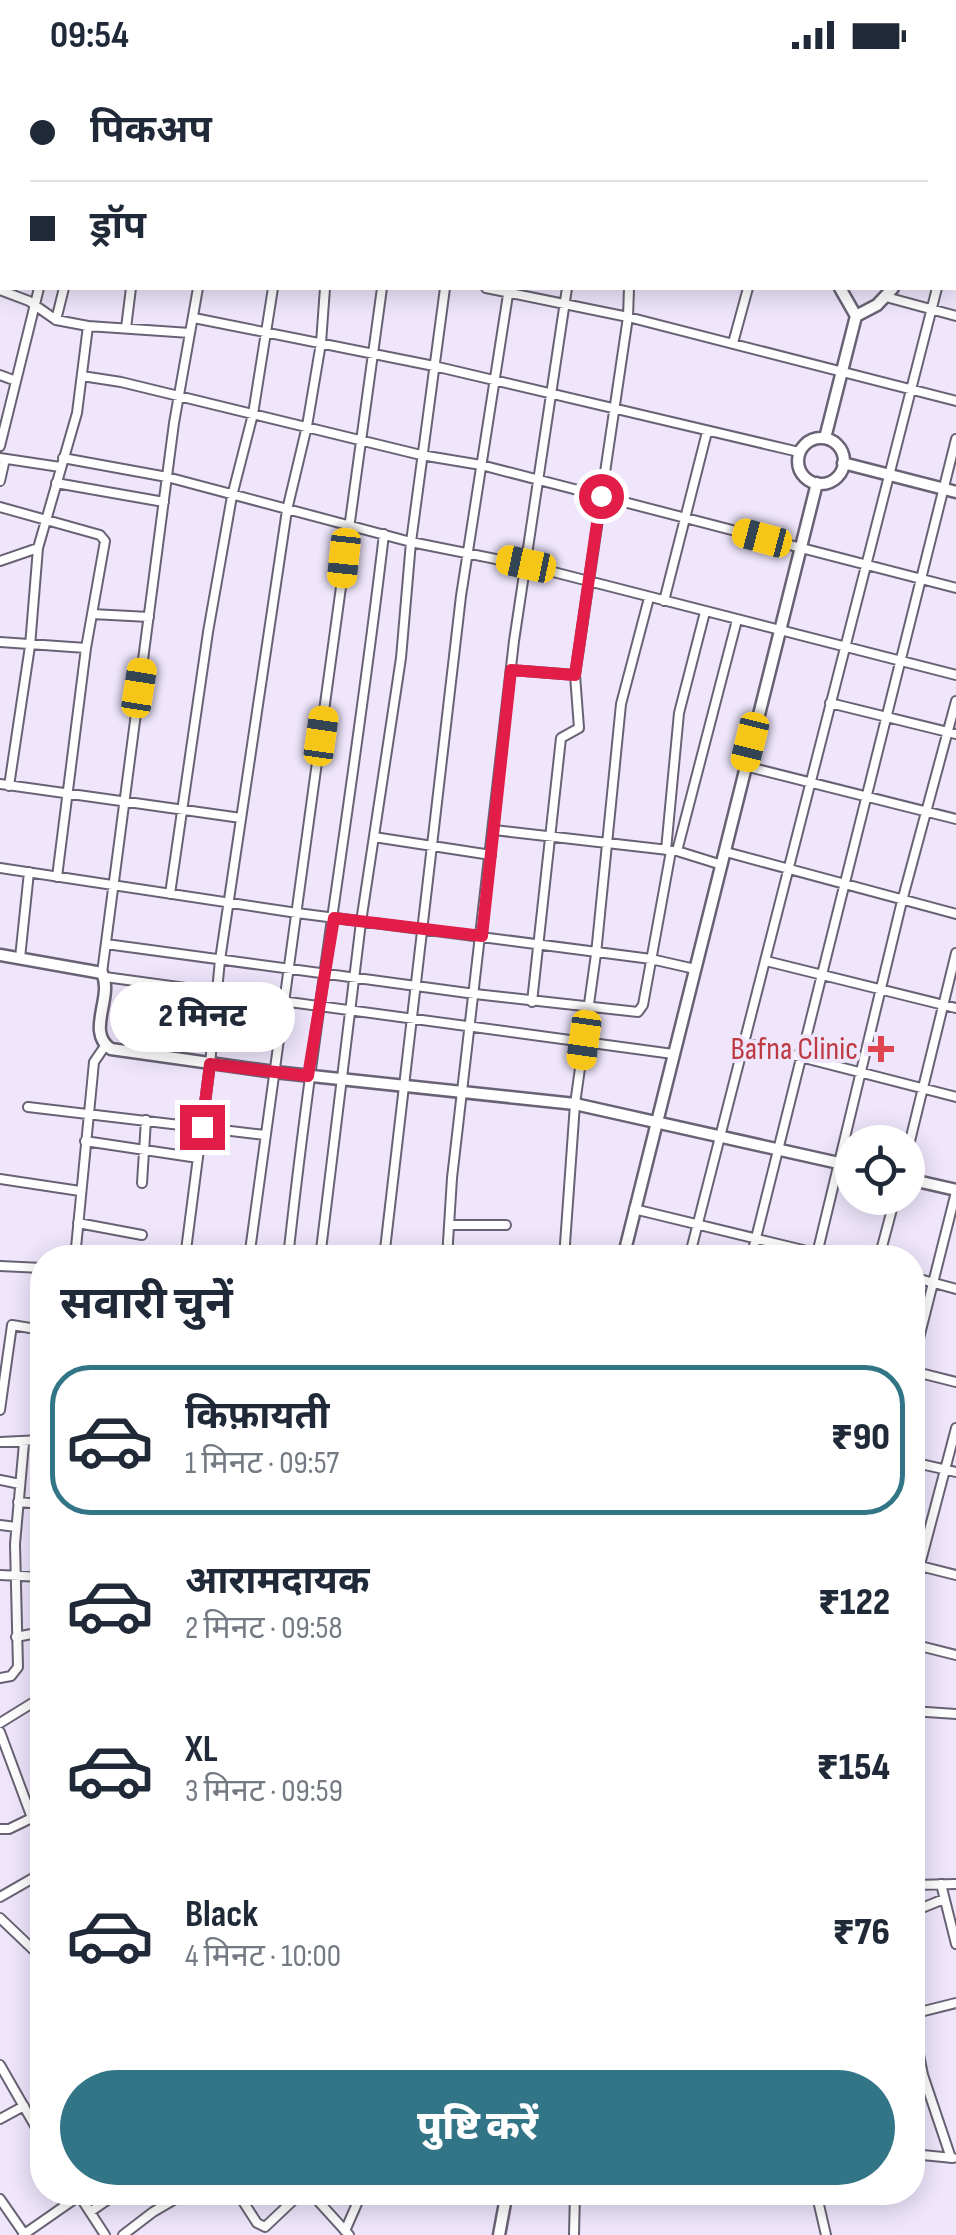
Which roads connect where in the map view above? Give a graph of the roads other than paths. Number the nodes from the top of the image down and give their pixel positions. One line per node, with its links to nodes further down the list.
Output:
1 (0, 290): 17 (street)
2 (38, 290): 17 (street)
3 (64, 290): 24 (street)
4 (131, 290): 26 (street)
5 (198, 290): 23 (street)
6 (273, 290): 27 (street)
7 (325, 290): 29 (street)
8 (382, 290): 31 (street)
9 (445, 290): 32 (street)
10 (509, 290): 18 (street); 37 (street)
11 (567, 290): 18 (street)
12 (629, 290): 22 (street)
13 (747, 290): 30 (street)
14 (841, 290): 20 (street)
15 (937, 290): 19 (street)
16 (890, 292): 19 (street); 20 (street)
17 (35, 304): 24 (street); 36 (street)
18 (565, 306): 22 (street); 39 (street)
19 (932, 309): 21 (street); 38 (street)
20 (856, 316): 33 (street)
21 (956, 316)
22 (628, 317): 30 (street); 42 (street)
23 (194, 318): 27 (street); 28 (street)
24 (56, 320): 25 (street)
25 (88, 326): 26 (street); 35 (street)
26 (126, 328): 28 (street)
27 (265, 333): 29 (street); 43 (street)
28 (190, 334): 40 (street)
29 (321, 343): 31 (street); 44 (street)
30 (733, 344): 33 (street)
31 (372, 353): 32 (street); 46 (street)
32 (434, 366): 37 (street); 51 (street)
33 (842, 372): 38 (street); 47 (street)
34 (0, 376): 36 (street)
35 (82, 376): 40 (street); 53 (street)
36 (16, 381): 49 (street)
37 (494, 381): 39 (street); 55 (street)
38 (910, 390): 41 (street); 56 (street)
39 (550, 396): 42 (street); 59 (street)
40 (180, 397): 43 (street); 57 (street)
41 (956, 401)
42 (614, 410): 45 (street); 64 (street)
43 (253, 414): 44 (street); 63 (street)
44 (308, 426): 46 (street); 67 (street)
45 (707, 432): 50 (street); 68 (street)
46 (360, 438): 51 (street); 70 (street)
47 (825, 438): 50 (street); 54 (street)
48 (956, 439): 62 (street)
49 (0, 446)
50 (799, 452): 61 (street)
51 (421, 455): 55 (street); 72 (street)
52 (3, 459): 53 (street); 58 (street)
53 (62, 463): 57 (street); 60 (street)
54 (844, 463): 56 (street); 61 (street)
55 (481, 465): 59 (street); 75 (street)
56 (889, 474): 62 (street); 78 (street)
57 (168, 477): 63 (street); 65 (street)
58 (0, 481)
59 (538, 481): 64 (street); 77 (street)
60 (56, 483): 65 (street); 69 (street)
61 (817, 483): 74 (street)
62 (950, 490): 80 (street)
63 (232, 496): 67 (street); 107 (street)
64 (601, 496): 68 (street); 79 (street)
65 (164, 502): 86 (street)
66 (0, 508): 69 (street)
67 (286, 510): 70 (street); 109 (street)
68 (686, 518): 74 (street); 83 (street)
69 (46, 520): 73 (street); 85 (street)
70 (348, 525): 71 (street); 129 (street)
71 (384, 534): 72 (street); 131 (street)
72 (411, 542): 75 (street); 113 (street)
73 (38, 548): 76 (street); 90 (street)
74 (801, 548): 78 (street); 88 (street)
75 (470, 552): 77 (street); 115 (street)
76 (0, 561)
77 (526, 564): 79 (street); 94 (street)
78 (866, 564): 80 (street); 91 (street)
79 (587, 580): 82 (street); 95 (street)
80 (921, 580): 81 (street); 93 (street)
81 (956, 588)
82 (648, 598): 83 (street); 114 (street)
83 (664, 602): 84 (street)
84 (704, 612): 87 (street); 116 (street)
85 (92, 614): 86 (street); 92 (street)
86 (149, 618): 106 (street)
87 (737, 620): 88 (street); 116 (street)
88 (780, 631): 91 (street); 101 (street)
89 (0, 642): 90 (street)
90 (30, 646): 92 (street); 103 (street)
91 (843, 646): 93 (street); 98 (street)
92 (86, 648): 104 (street)
93 (899, 661): 96 (street); 99 (street)
94 (511, 670): 95 (street); 111 (street)
95 (575, 675): 112 (street)
96 (956, 675)
97 (956, 701): 100 (street)
98 (830, 702): 99 (street); 102 (street)
99 (886, 717): 100 (street); 105 (street)
100 (952, 733): 108 (street)
101 (744, 766): 102 (street); 117 (street)
102 (810, 784): 105 (street); 121 (street)
103 (5, 785): 104 (street)
104 (67, 796): 106 (street); 123 (street)
105 (866, 797): 108 (street); 124 (street)
106 (122, 803): 107 (street); 125 (street)
107 (183, 809): 109 (street); 126 (street)
108 (926, 812): 110 (street); 127 (street)
109 (241, 818): 128 (street)
110 (956, 820)
111 (494, 830): 112 (street); 118 (street)
112 (550, 836): 114 (street); 136 (street)
113 (374, 837): 115 (street); 132 (street)
114 (608, 843): 116 (street); 138 (street)
115 (433, 846): 118 (street); 133 (street)
116 (671, 851): 119 (street); 141 (street)
117 (726, 852): 119 (street); 121 (street)
118 (491, 855): 134 (street)
119 (722, 865): 145 (street)
120 (0, 868): 122 (street)
121 (789, 869): 124 (street); 143 (street)
122 (30, 872): 123 (street); 140 (street)
123 (57, 877): 125 (street)
124 (842, 884): 127 (street); 147 (street)
125 (114, 886): 126 (street); 135 (street)
126 (170, 894): 128 (street)
127 (902, 901): 130 (street); 151 (street)
128 (229, 903): 129 (street); 142 (street)
129 (296, 913): 131 (street); 144 (street)
130 (956, 914)
131 (334, 918): 132 (street); 146 (street)
132 (361, 922): 133 (street); 149 (street)
133 (423, 929): 134 (street); 150 (street)
134 (482, 936): 136 (street); 153 (street)
135 (106, 944): 142 (street); 148 (street)
136 (538, 945): 138 (street); 155 (street)
137 (956, 953): 156 (street)
138 (596, 954): 141 (street); 159 (street)
139 (0, 955): 140 (street)
140 (20, 958): 148 (street)
141 (651, 959): 145 (street); 159 (street)
142 (220, 960): 144 (street); 152 (street)
143 (766, 960): 147 (street); 164 (street)
144 (289, 969): 146 (street); 154 (street)
145 (695, 969): 166 (street)
146 (326, 974): 149 (street); 157 (street)
147 (821, 974): 151 (street); 167 (street)
148 (104, 975): 152 (street); 165 (street)
149 (356, 978): 150 (street); 160 (street)
150 (418, 987): 153 (street); 161 (street)
151 (880, 990): 156 (street); 169 (street)
152 (218, 992): 154 (street); 168 (street)
153 (475, 994): 155 (street); 162 (street)
154 (284, 1001): 157 (street); 170 (street)
155 (532, 1002): 159 (street)
156 (943, 1004): 158 (street); 174 (street)
157 (319, 1006): 160 (street); 171 (street)
158 (956, 1008)
159 (588, 1009): 163 (street)
160 (352, 1011): 161 (street); 172 (street)
161 (413, 1019): 162 (street); 173 (street)
162 (471, 1027): 163 (street); 175 (street)
163 (584, 1040): 166 (street); 177 (street)
164 (746, 1042): 167 (street); 186 (street)
165 (105, 1046): 168 (street); 179 (street)
166 (673, 1054): 180 (street)
167 (801, 1056): 169 (street); 189 (street)
168 (210, 1064): 170 (street); 184 (street)
169 (861, 1071): 174 (street); 182 (street)
170 (274, 1072): 171 (street); 185 (street)
171 (308, 1076): 172 (street); 209 (street)
172 (342, 1079): 173 (street); 210 (street)
173 (405, 1085): 175 (street); 211 (street)
174 (923, 1088): 176 (street); 183 (street)
175 (464, 1091): 177 (street); 202 (street)
176 (956, 1096)
177 (576, 1104): 180 (street); 213 (street)
178 (28, 1108): 179 (street)
179 (88, 1113): 181 (street); 187 (street)
180 (656, 1119): 186 (street); 198 (street)
181 (146, 1120): 184 (street); 188 (street)
182 (847, 1125)
183 (914, 1125)
184 (202, 1127): 185 (street); 190 (street)
185 (265, 1135): 208 (street)
186 (721, 1135): 189 (street); 201 (street)
187 (86, 1142): 188 (street); 197 (street)
188 (144, 1148): 190 (street); 194 (street)
189 (778, 1148): 191 (street); 205 (street)
190 (198, 1158): 207 (street)
191 (835, 1162)
192 (835, 1171): 218 (street)
193 (0, 1179): 197 (street)
194 (142, 1183)
195 (925, 1183): 196 (street)
196 (956, 1191): 223 (street)
197 (80, 1192): 200 (street)
198 (634, 1208): 201 (street); 214 (street)
199 (890, 1215): 219 (street)
200 (78, 1223): 204 (street); 206 (street)
201 (698, 1223): 205 (street); 215 (street)
202 (449, 1225): 203 (street); 212 (street)
203 (506, 1226)
204 (142, 1235)
205 (756, 1238): 216 (street); 217 (street)
206 (77, 1245)
207 (186, 1245)
208 (251, 1245)
209 (289, 1245)
210 (322, 1245)
211 (386, 1245)
212 (448, 1245)
213 (565, 1245)
214 (626, 1245)
215 (692, 1245)
216 (754, 1245)
217 (781, 1245)
218 (818, 1245)
219 (882, 1245)
220 (0, 1266): 221 (street)
221 (30, 1267)
222 (925, 1280): 223 (street)
223 (934, 1282): 224 (street); 225 (street)
224 (956, 1288)
225 (925, 1317)
226 (30, 1328): 229 (street)
227 (925, 1372): 228 (street)
228 (956, 1382)
229 (0, 1410)
230 (956, 1428): 235 (street)
231 (30, 1441): 233 (street)
232 (0, 1442): 233 (street)
233 (24, 1442): 238 (street)
234 (925, 1465): 235 (street)
235 (944, 1469): 236 (street); 243 (street)
236 (956, 1472)
237 (0, 1480): 238 (street)
238 (20, 1484): 239 (street)
239 (18, 1502): 240 (street); 242 (street)
240 (30, 1503)
241 (0, 1525): 242 (street)
242 (16, 1527): 247 (street)
243 (925, 1534)
244 (925, 1567): 245 (street)
245 (956, 1574)
246 (0, 1575): 247 (street)
247 (15, 1576): 248 (street); 250 (street)
248 (30, 1577)
249 (30, 1634): 250 (street)
250 (16, 1637): 253 (street)
251 (925, 1647): 252 (street)
252 (956, 1655)
253 (0, 1678)
254 (30, 1704): 257 (street)
255 (925, 1713): 256 (street)
256 (956, 1714)
257 (0, 1723)
258 (0, 1732): 259 (street)
259 (30, 1813)
260 (30, 1819): 261 (street)
261 (0, 1829)
262 (30, 1879): 266 (street)
263 (925, 1884): 264 (street)
264 (941, 1884): 265 (street); 267 (street)
265 (956, 1884)
266 (0, 1897)
267 (944, 1899): 268 (street); 270 (street)
268 (925, 1907)
269 (0, 1918): 271 (street)
270 (956, 1944)
271 (30, 1947)
272 (956, 2002): 273 (street)
273 (925, 2012)
274 (0, 2065): 276 (street)
275 (925, 2083): 280 (street)
276 (24, 2106): 277 (street); 278 (street)
277 (30, 2116)
278 (0, 2119)
279 (925, 2155): 280 (street)
280 (954, 2158)
281 (0, 2200): 295 (street)
282 (64, 2205): 295 (street)
283 (85, 2205): 293 (street)
284 (100, 2205): 293 (street)
285 (164, 2205): 297 (street)
286 (245, 2205): 287 (street)
287 (291, 2205)
288 (319, 2205): 294 (street)
289 (357, 2205): 294 (street)
290 (505, 2205): 298 (street)
291 (575, 2205): 299 (street)
292 (819, 2205): 300 (street)
293 (90, 2212): 296 (street)
294 (347, 2233)
295 (24, 2235)
296 (105, 2235)
297 (123, 2235)
298 (499, 2235)
299 (574, 2235)
300 (826, 2235)

